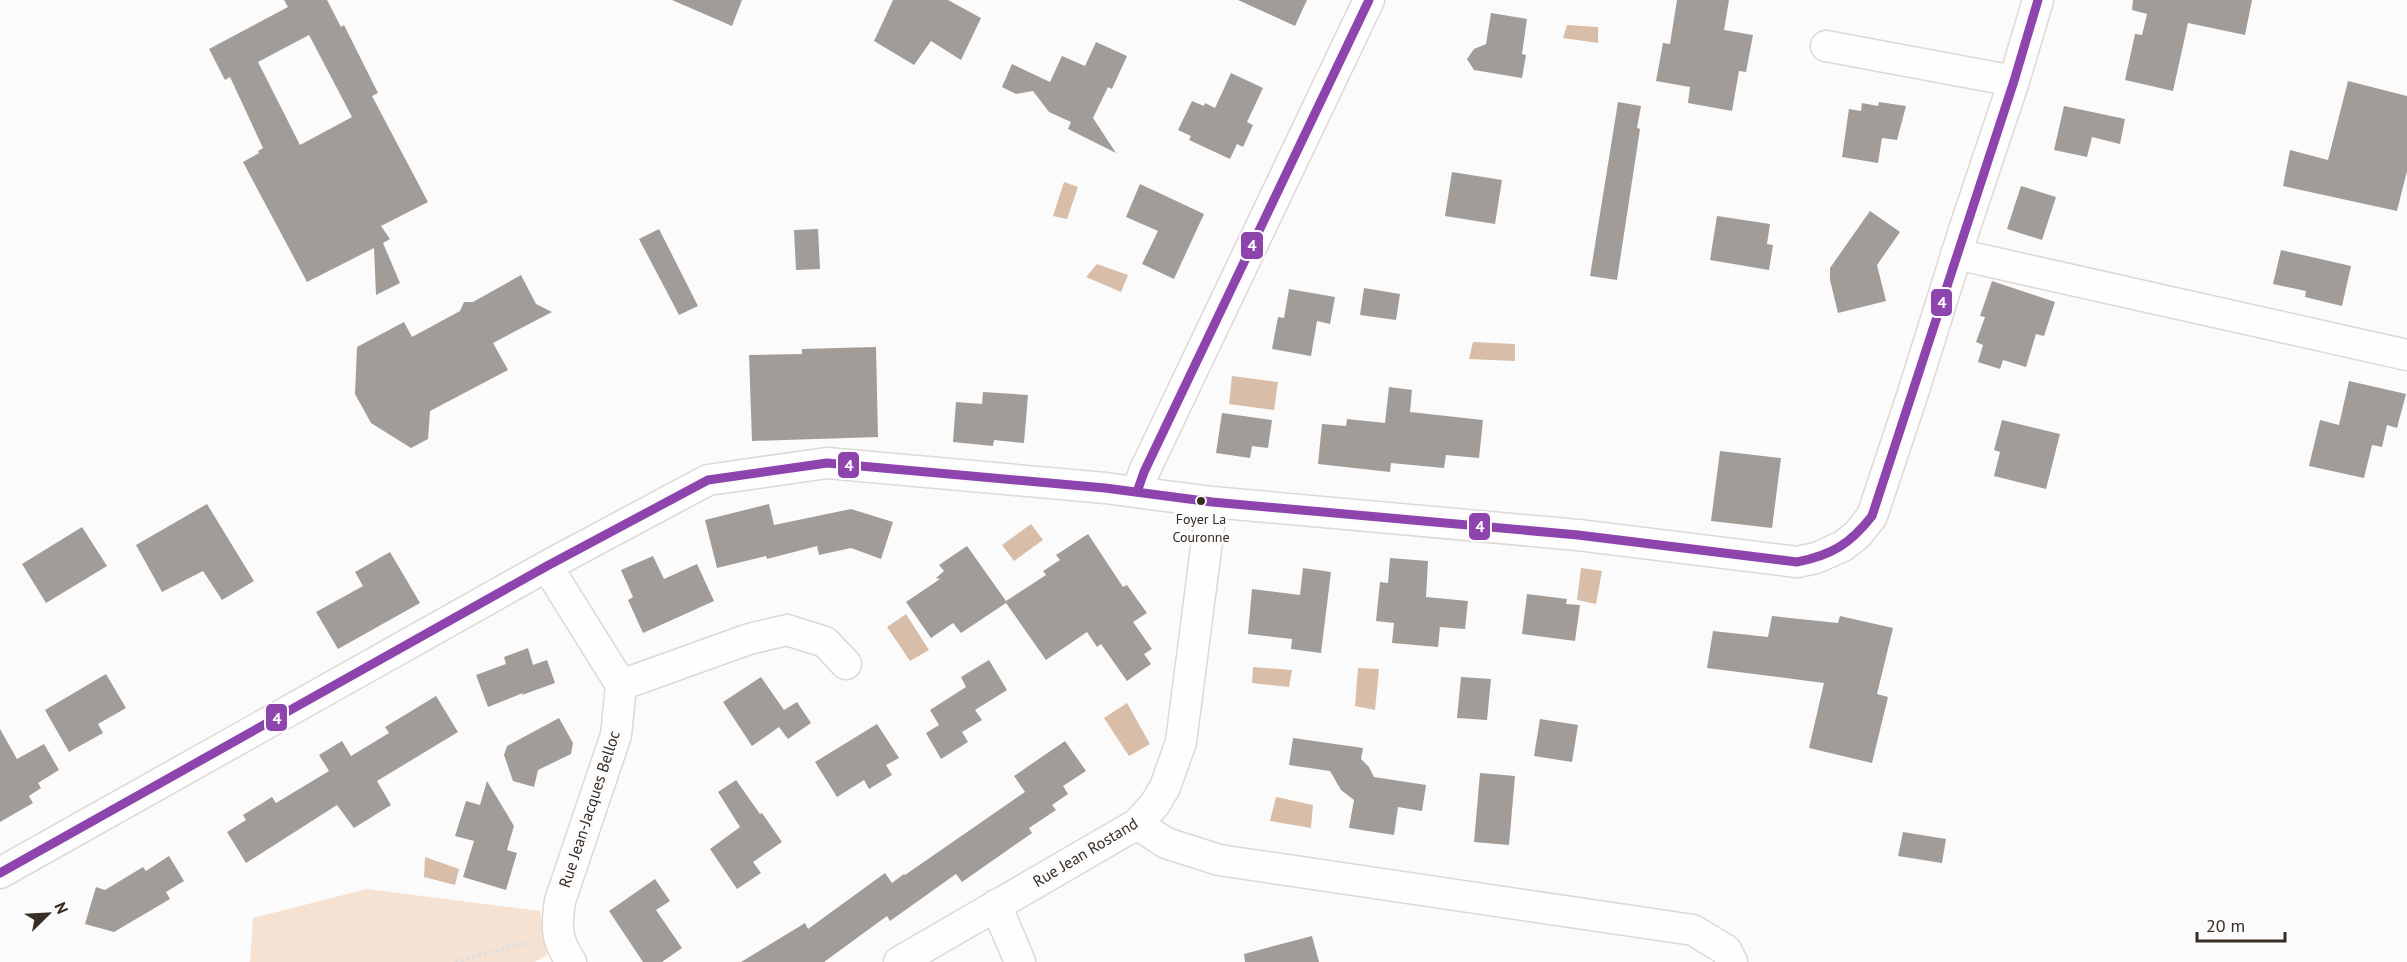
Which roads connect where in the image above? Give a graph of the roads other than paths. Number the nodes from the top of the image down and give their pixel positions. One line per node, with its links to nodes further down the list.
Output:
1 (1369, 0): 7 (street)
2 (2038, 0): 4 (street)
3 (1826, 46): 4 (street)
4 (2014, 81): 5 (street)
5 (1956, 254): 6 (street); 8 (street)
6 (2407, 355)
7 (1137, 492): 8 (street); 9 (street)
8 (1212, 502): 12 (street, Rue Jean Rostand)
9 (547, 566): 11 (street); 13 (street)
10 (846, 664): 11 (street)
11 (621, 685): 15 (street, Rue Jean-Jacques Belloc)
12 (1137, 824): 14 (street, Rue Jean Rostand); 18 (street)
13 (0, 873)
14 (996, 905): 16 (street, Rue Jean Rostand); 17 (street)
15 (566, 952)
16 (899, 962)
17 (1020, 962)
18 (1732, 962)

